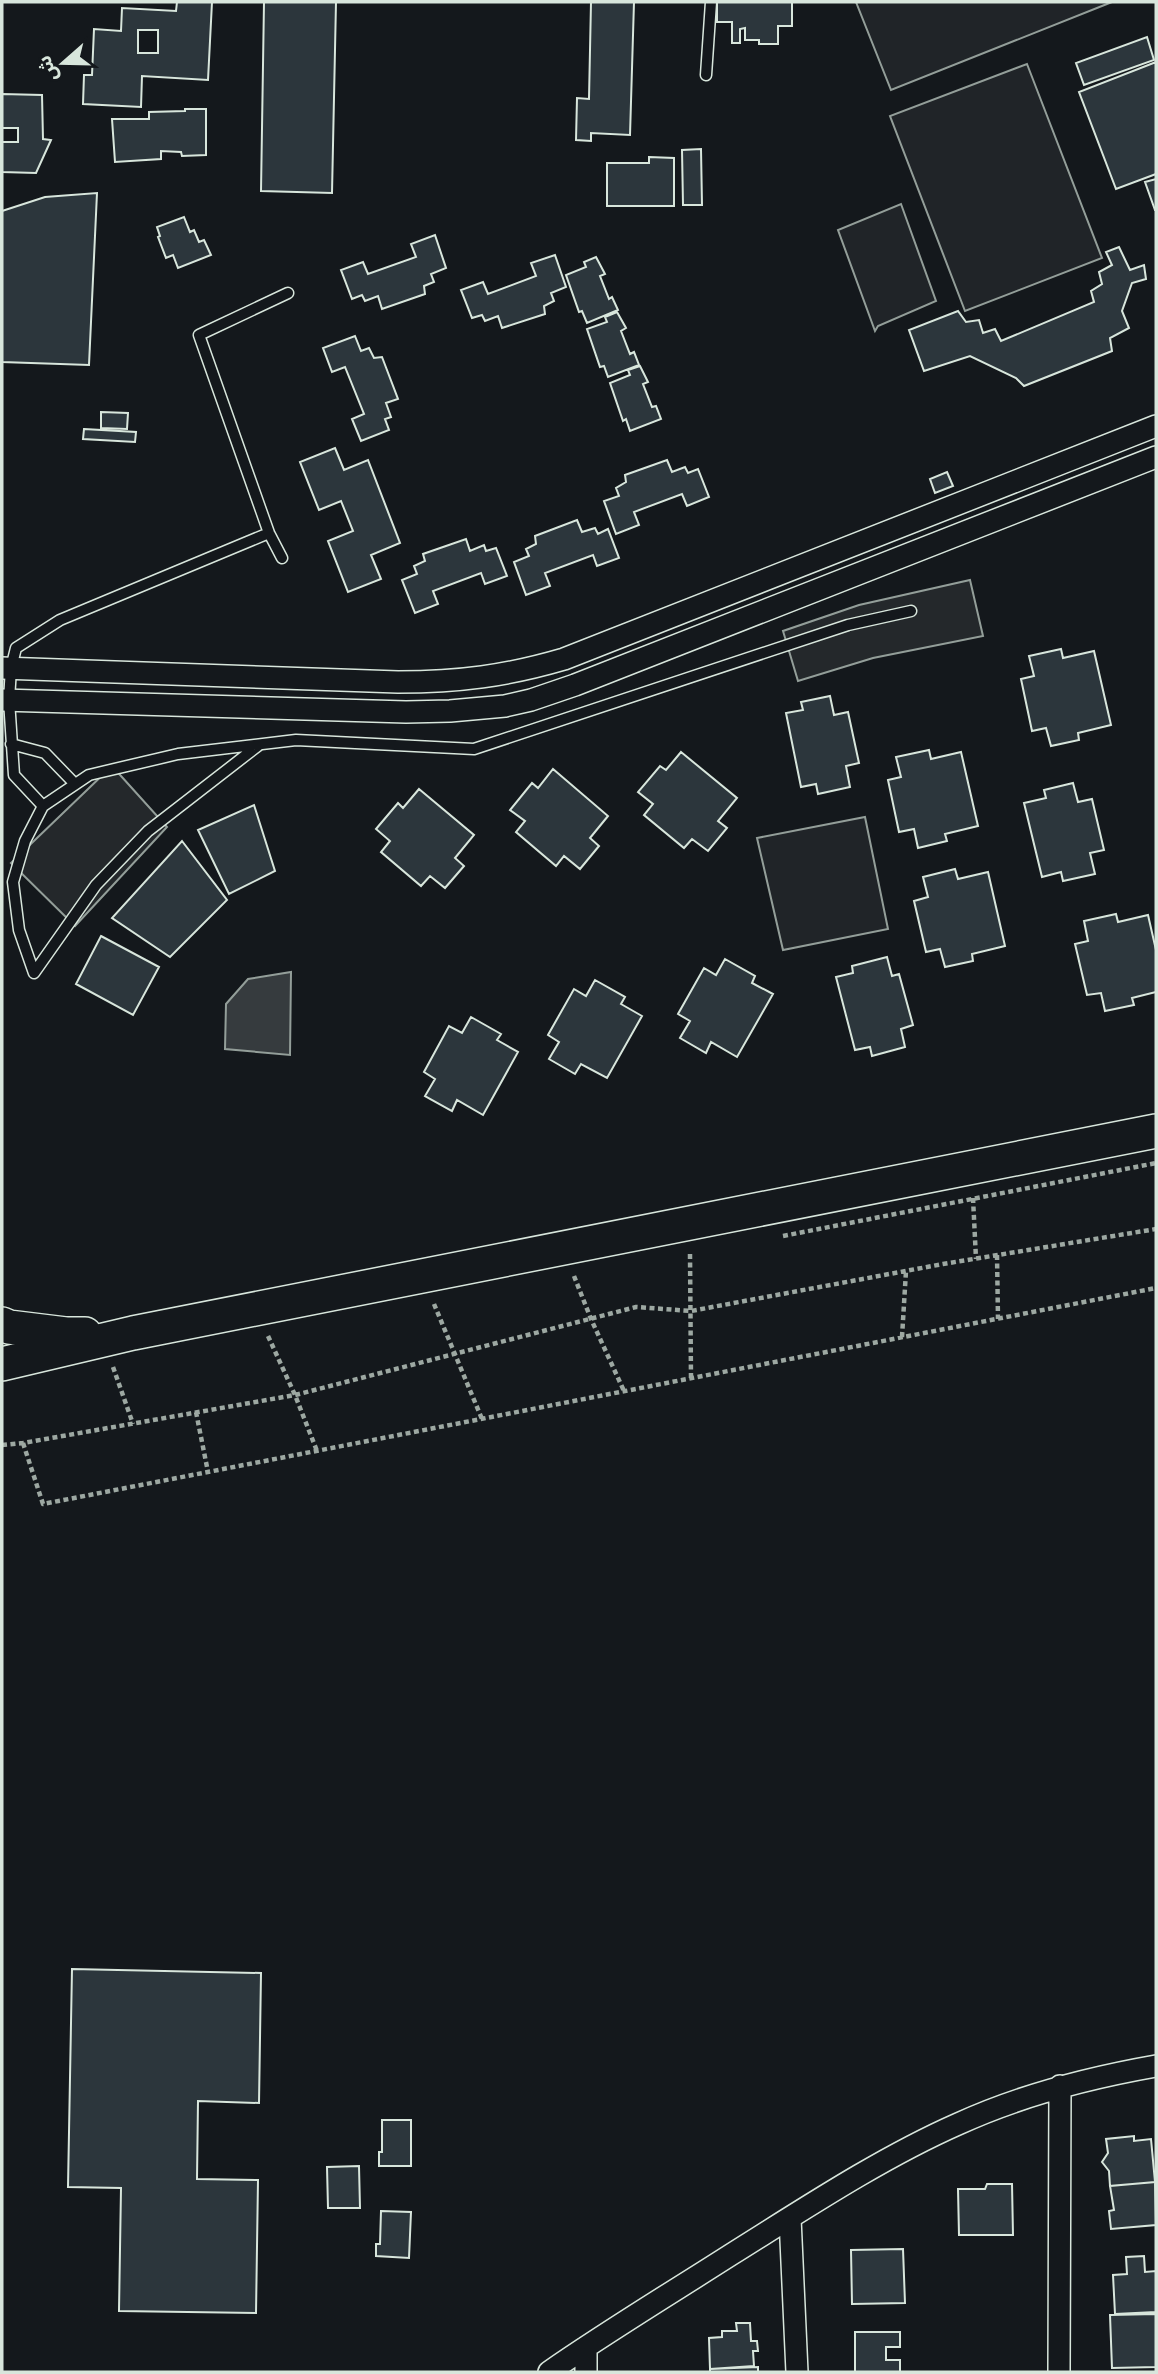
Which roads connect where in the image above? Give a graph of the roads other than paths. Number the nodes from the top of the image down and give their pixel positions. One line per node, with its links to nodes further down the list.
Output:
1 (711, 2): 2 (lane)
2 (706, 75)
3 (288, 293): 6 (lane)
4 (1156, 426): 9 (street)
5 (1156, 457): 10 (street)
6 (269, 533): 7 (lane); 9 (lane)
7 (282, 558)
8 (911, 611): 12 (lane)
9 (6, 668): 10 (lane)
10 (5, 700): 11 (lane)
11 (11, 744): 13 (lane); 14 (lane)
12 (259, 744): 13 (lane); 14 (lane)
13 (75, 784): 14 (lane)
14 (43, 806)
15 (1156, 1130): 17 (main road)
16 (2, 1324): 17 (main road)
17 (133, 1334): 18 (main road)
18 (2, 1364)
19 (1156, 2066): 20 (street)
20 (1060, 2086): 21 (street); 26 (street)
21 (790, 2218): 22 (street); 25 (street)
22 (586, 2347): 23 (street); 24 (street)
23 (549, 2372)
24 (586, 2372)
25 (797, 2372)
26 (1059, 2372)

